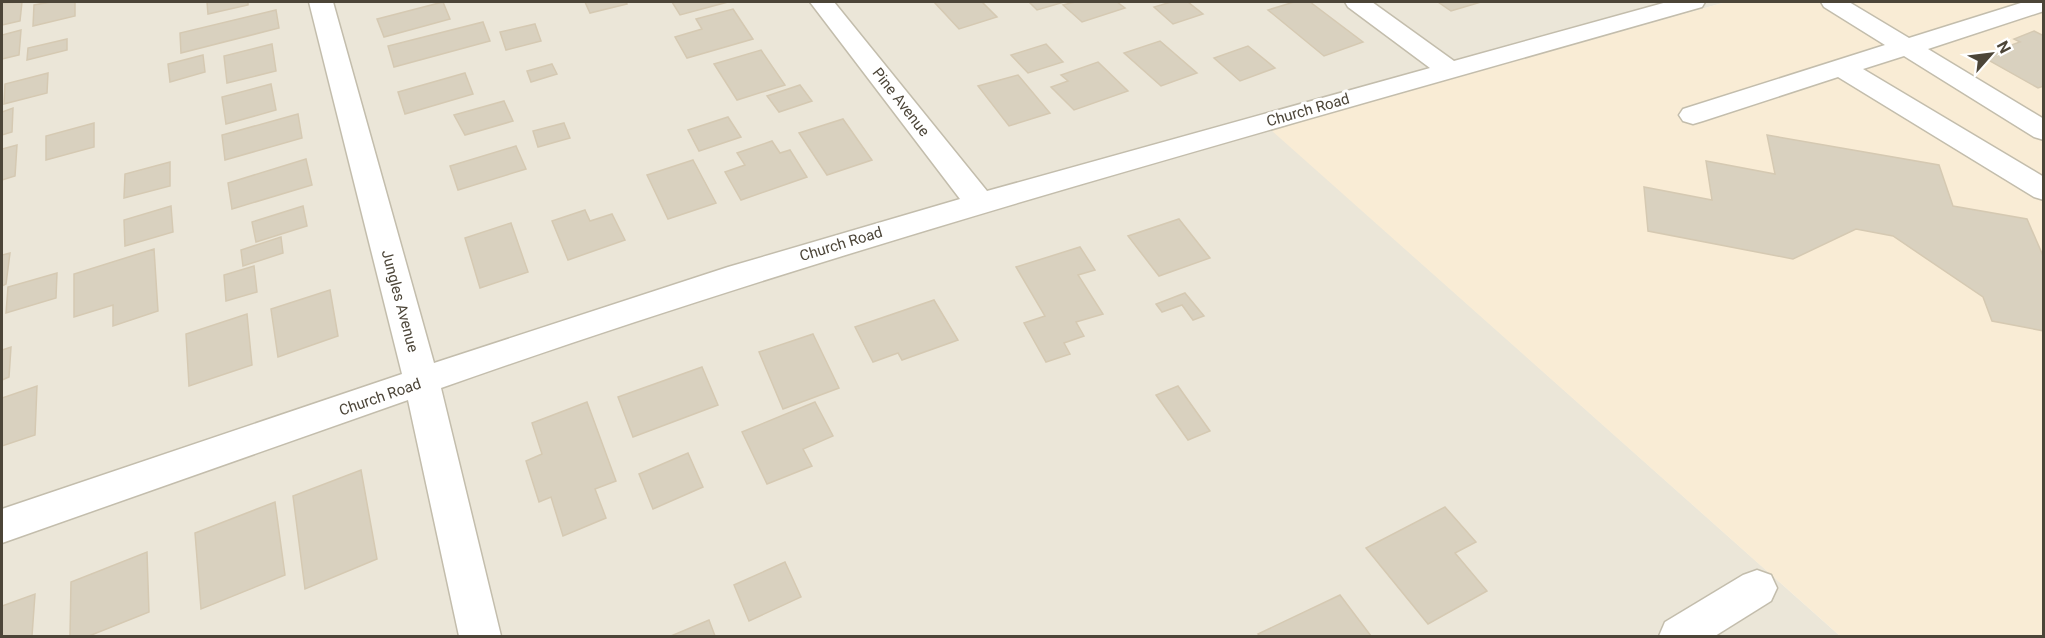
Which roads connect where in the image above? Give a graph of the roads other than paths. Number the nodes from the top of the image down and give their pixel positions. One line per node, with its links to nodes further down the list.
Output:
1 (321, 2): 14 (street, Jungles Avenue)
2 (822, 2): 13 (street, Pine Avenue)
3 (1357, 2): 9 (street)
4 (1693, 2): 9 (street, Church Road)
5 (1833, 2): 7 (street)
6 (2043, 3): 7 (street)
7 (1907, 45): 8 (street); 11 (street)
8 (1840, 67): 10 (street); 12 (street)
9 (1450, 70): 13 (street, Church Road)
10 (1693, 115)
11 (2043, 131)
12 (2043, 190)
13 (980, 203): 14 (street, Church Road)
14 (422, 383): 15 (street, Church Road); 17 (street, Jungles Avenue)
15 (2, 526)
16 (1757, 588): 18 (street)
17 (480, 636)
18 (1680, 636)

